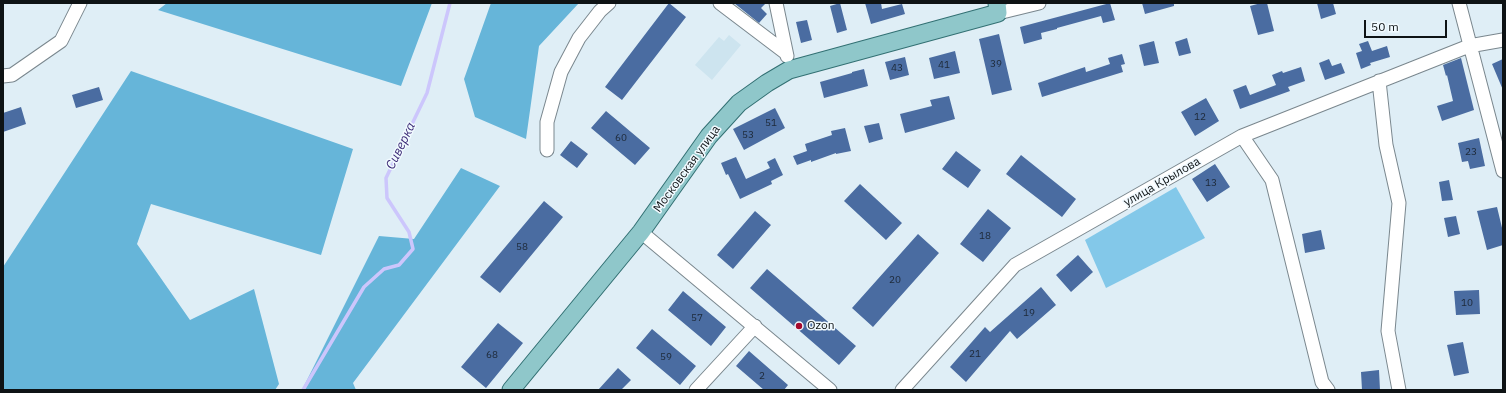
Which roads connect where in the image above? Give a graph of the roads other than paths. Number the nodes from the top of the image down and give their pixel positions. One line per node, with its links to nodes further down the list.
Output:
1 (80, 3): 12 (street)
2 (609, 3): 15 (street)
3 (720, 3): 10 (street)
4 (776, 3): 10 (street)
5 (1039, 3): 7 (street, Московская улица)
6 (1459, 3): 9 (street)
7 (998, 8): 11 (main road, Московская улица)
8 (1503, 40): 9 (street, улица Крылова)
9 (1469, 46): 13 (street, улица Крылова); 16 (street)
10 (786, 53): 11 (street)
11 (789, 70): 17 (main road, Московская улица)
12 (3, 76)
13 (1379, 81): 14 (street, улица Крылова); 24 (street)
14 (1242, 136): 22 (street, улица Крылова); 23 (street)
15 (547, 150)
16 (1503, 171)
17 (641, 232): 18 (street); 19 (main road, Московская улица)
18 (755, 326): 20 (street); 21 (street)
19 (511, 390)
20 (696, 390)
21 (830, 390)
22 (902, 390)
23 (1328, 390)
24 (1399, 390)

